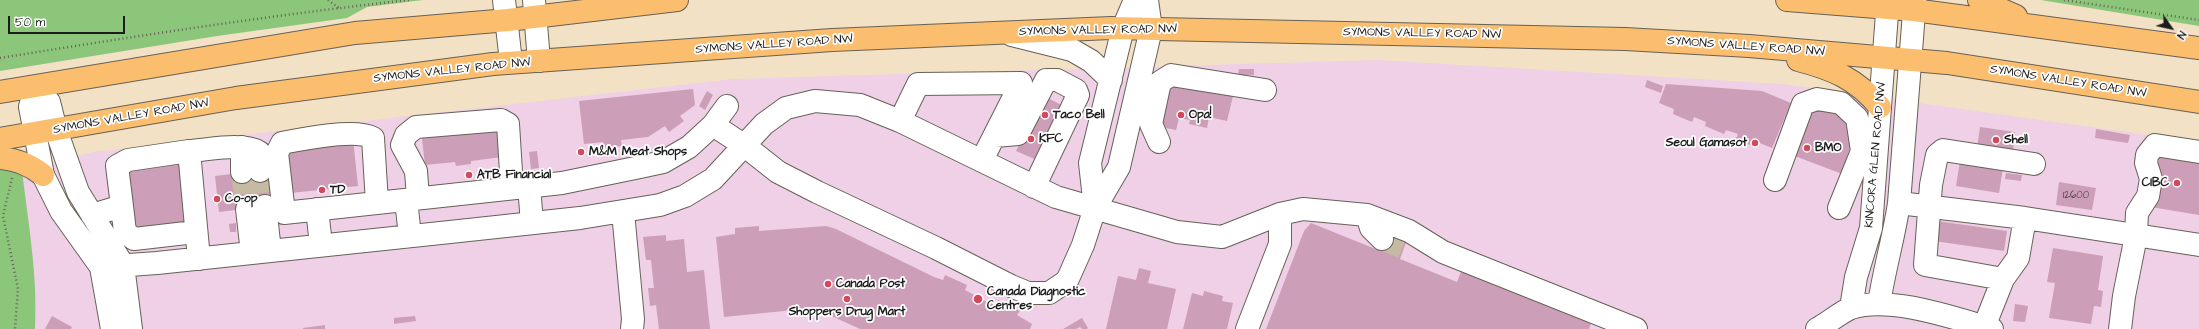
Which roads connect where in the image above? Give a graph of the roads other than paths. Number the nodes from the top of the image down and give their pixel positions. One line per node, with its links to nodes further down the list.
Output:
1 (677, 0): 8 (main road)
2 (1135, 0): 11 (street)
3 (1147, 0): 12 (street)
4 (1787, 0): 6 (main road)
5 (1979, 0): 10 (main road)
6 (1888, 4): 7 (main road); 16 (street, KINCORA GLEN ROAD NW)
7 (1914, 5): 10 (main road); 17 (street)
8 (535, 8): 9 (main road); 18 (street)
9 (506, 10): 19 (street); 23 (main road)
10 (2039, 26): 15 (main road)
11 (1123, 28): 12 (main road, SYMONS VALLEY ROAD NW); 13 (main road, SYMONS VALLEY ROAD NW); 21 (street)
12 (1151, 29): 14 (main road, SYMONS VALLEY ROAD NW); 51 (street)
13 (1001, 33): 18 (main road, SYMONS VALLEY ROAD NW); 21 (street)
14 (1749, 46): 16 (main road, SYMONS VALLEY ROAD NW); 28 (main road)
15 (2199, 48)
16 (1884, 57): 17 (main road, SYMONS VALLEY ROAD NW); 28 (street, KINCORA GLEN ROAD NW)
17 (1911, 60): 26 (main road, SYMONS VALLEY ROAD NW); 48 (street)
18 (539, 61): 19 (main road, SYMONS VALLEY ROAD NW)
19 (511, 62): 31 (main road, SYMONS VALLEY ROAD NW)
20 (1046, 80): 22 (street); 32 (street); 45 (street)
21 (1111, 80): 51 (street)
22 (1021, 83): 29 (street); 32 (street)
23 (34, 87): 25 (main road); 31 (street)
24 (1265, 90): 34 (street)
25 (0, 92)
26 (2199, 102)
27 (727, 106): 30 (street)
28 (1880, 107): 75 (street, KINCORA GLEN ROAD NW)
29 (900, 121): 35 (street); 39 (street)
30 (713, 125): 35 (street); 44 (street)
31 (46, 132): 33 (main road, SYMONS VALLEY ROAD NW); 42 (street); 57 (street)
32 (995, 136): 39 (street)
33 (0, 139)
34 (1159, 142)
35 (745, 146): 51 (street); 55 (street)
36 (189, 151): 41 (street); 49 (street); 61 (street)
37 (2199, 152): 63 (street)
38 (0, 158): 42 (main road)
39 (982, 160): 45 (street)
40 (2034, 164): 50 (street)
41 (251, 172)
42 (43, 175): 72 (street)
43 (1775, 180): 52 (street)
44 (520, 187): 46 (street); 46 (street); 60 (street)
45 (1034, 187): 51 (street)
46 (412, 199): 47 (street); 62 (street)
47 (377, 202): 53 (street); 54 (street)
48 (1899, 203): 50 (street); 74 (street)
49 (122, 206): 57 (street); 61 (street)
50 (1929, 206): 59 (street); 73 (street)
51 (1094, 208): 56 (street)
52 (1838, 208)
53 (266, 209): 54 (street); 69 (street)
54 (317, 209): 66 (street)
55 (623, 212): 60 (street); 79 (street)
56 (1280, 214): 58 (street); 80 (street)
57 (92, 215): 71 (street)
58 (1367, 215): 64 (street); 65 (street)
59 (2024, 218): 63 (street); 73 (street)
60 (532, 223): 62 (street)
61 (195, 232): 70 (street)
62 (410, 236): 66 (street)
63 (2136, 236): 67 (street); 83 (street)
64 (1382, 240)
65 (1426, 242): 68 (street); 81 (street)
66 (321, 245): 69 (street)
67 (2199, 245)
68 (1404, 248)
69 (261, 252): 70 (street)
70 (199, 259): 71 (street)
71 (123, 265): 72 (street); 78 (street)
72 (101, 267): 77 (street)
73 (2003, 278): 76 (street)
74 (1879, 304): 75 (street); 76 (street)
75 (1851, 308): 82 (street)
76 (1988, 328)
77 (112, 329)
78 (131, 329)
79 (632, 329)
80 (1247, 329)
81 (1636, 329)
82 (1817, 329)
83 (2120, 329)

